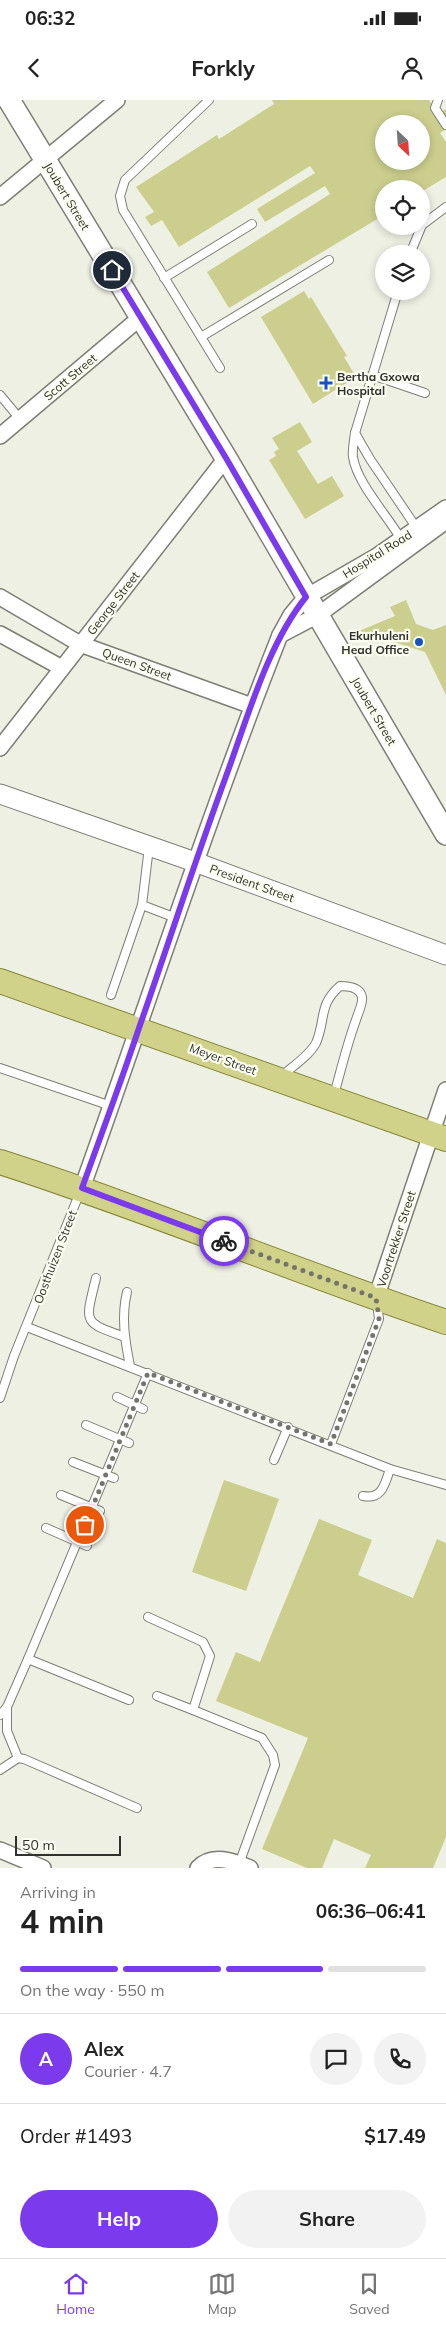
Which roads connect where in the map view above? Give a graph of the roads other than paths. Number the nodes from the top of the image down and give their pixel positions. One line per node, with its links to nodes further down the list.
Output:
1 (9, 100): 6 (main road, Joubert Street)
2 (117, 100): 6 (street)
3 (209, 100): 12 (lane)
4 (438, 100): 5 (lane)
5 (446, 125)
6 (45, 160): 7 (street); 14 (main road, Joubert Street)
7 (0, 197)
8 (446, 207): 10 (lane)
9 (252, 224): 12 (lane)
10 (414, 245)
11 (329, 260): 15 (lane)
12 (164, 278): 15 (lane)
13 (395, 300): 17 (lane)
14 (141, 317): 20 (street, Scott Street); 23 (main road, Joubert Street)
15 (201, 337): 16 (lane)
16 (220, 368)
17 (372, 375): 18 (lane); 21 (lane)
18 (425, 393)
19 (0, 395): 20 (lane)
20 (20, 418): 22 (street, Scott Street)
21 (355, 433): 26 (lane); 27 (lane)
22 (0, 436)
23 (226, 458): 29 (main road, Joubert Street); 33 (street, George Street)
24 (446, 508): 26 (street, Hospital Road)
25 (446, 521): 26 (street, Hospital Road)
26 (420, 533): 27 (street, Hospital Road)
27 (404, 544): 29 (street, Hospital Road); 30 (street, Hospital Road)
28 (0, 597): 33 (street, Queen Street)
29 (306, 597): 30 (main road, Joubert Street); 32 (street, Oosthuizen Street)
30 (318, 615): 32 (street); 38 (main road, Joubert Street)
31 (0, 634): 34 (street)
32 (280, 635): 35 (street, Oosthuizen Street)
33 (80, 644): 34 (street, George Street); 35 (street, Queen Street)
34 (62, 668): 36 (street, George Street)
35 (252, 706): 40 (street, Oosthuizen Street)
36 (0, 748)
37 (0, 794): 39 (street, President Street)
38 (446, 834)
39 (149, 847): 40 (street, President Street); 41 (lane)
40 (195, 862): 42 (street, Oosthuizen Street); 43 (street, President Street)
41 (142, 905): 42 (lane); 45 (lane)
42 (176, 918): 46 (street, Oosthuizen Street)
43 (446, 955)
44 (0, 981): 46 (main road, Meyer Street)
45 (111, 995)
46 (139, 1029): 48 (main road, Meyer Street); 51 (street, Oosthuizen Street)
47 (0, 1068): 51 (lane)
48 (279, 1079): 50 (main road, Meyer Street); 50 (lane)
49 (446, 1090): 52 (street, Voortrekker Street)
50 (334, 1098): 52 (main road, Meyer Street)
51 (111, 1106): 54 (street, Oosthuizen Street)
52 (438, 1136): 57 (street, Voortrekker Street)
53 (0, 1162): 54 (main road)
54 (82, 1188): 57 (main road); 59 (lane, Oosthuizen Street)
55 (96, 1278): 60 (lane)
56 (127, 1292): 60 (lane)
57 (376, 1298): 58 (main road); 71 (lane, Voortrekker Street)
58 (446, 1322)
59 (27, 1327): 61 (lane); 64 (lane, Oosthuizen Street)
60 (125, 1337): 61 (lane)
61 (130, 1366): 62 (lane)
62 (148, 1373): 65 (lane); 68 (lane)
63 (117, 1397): 65 (lane)
64 (0, 1398)
65 (134, 1405): 66 (lane); 69 (lane)
66 (143, 1409)
67 (86, 1425): 69 (lane)
68 (288, 1427): 71 (lane); 72 (lane)
69 (120, 1440): 70 (lane); 75 (lane)
70 (129, 1443)
71 (331, 1444): 74 (lane)
72 (274, 1460)
73 (73, 1462): 75 (lane)
74 (390, 1469): 77 (lane); 79 (lane)
75 (105, 1474): 76 (lane); 80 (lane)
76 (114, 1478)
77 (446, 1485)
78 (60, 1495): 80 (lane)
79 (363, 1496)
80 (92, 1507): 81 (lane); 83 (lane)
81 (100, 1511)
82 (46, 1528): 83 (lane)
83 (78, 1542): 84 (lane); 85 (lane)
84 (87, 1546)
85 (62, 1581): 86 (lane); 88 (lane)
86 (71, 1584)
87 (148, 1617): 92 (lane)
88 (28, 1659): 90 (lane); 91 (lane)
89 (158, 1696): 92 (lane)
90 (129, 1700)
91 (4, 1706): 93 (lane); 94 (lane)
92 (193, 1710): 98 (lane)
93 (0, 1715)
94 (18, 1758): 95 (lane); 96 (lane)
95 (0, 1771)
96 (137, 1808)
97 (0, 1850): 99 (street)
98 (245, 1866): 100 (street)
99 (43, 1868)
100 (198, 1868)

